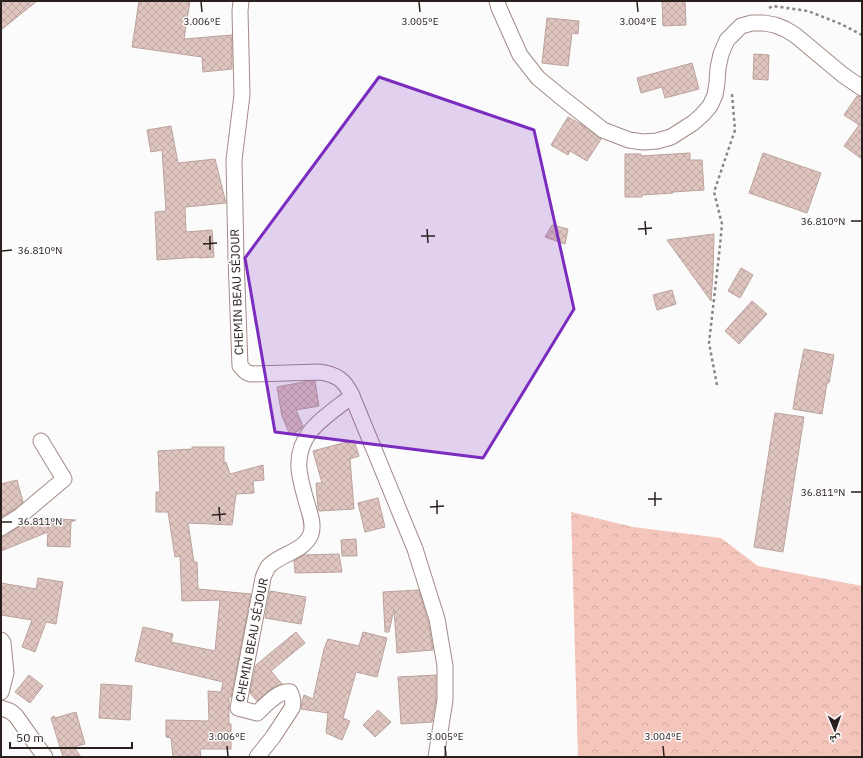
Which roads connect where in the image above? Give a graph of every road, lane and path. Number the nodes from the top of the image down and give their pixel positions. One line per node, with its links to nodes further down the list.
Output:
1 (241, 1): 8 (street, CHEMIN BEAU SÉJOUR)
2 (497, 1): 5 (street)
3 (766, 10): 4 (path)
4 (862, 34)
5 (862, 88)
6 (732, 93): 7 (path)
7 (717, 385)
8 (352, 396): 15 (street, CHEMIN BEAU SÉJOUR); 16 (street)
9 (41, 440): 10 (street)
10 (1, 528)
11 (1, 640): 12 (street)
12 (1, 692)
13 (1, 708): 14 (street)
14 (45, 757)
15 (257, 757)
16 (436, 757)

